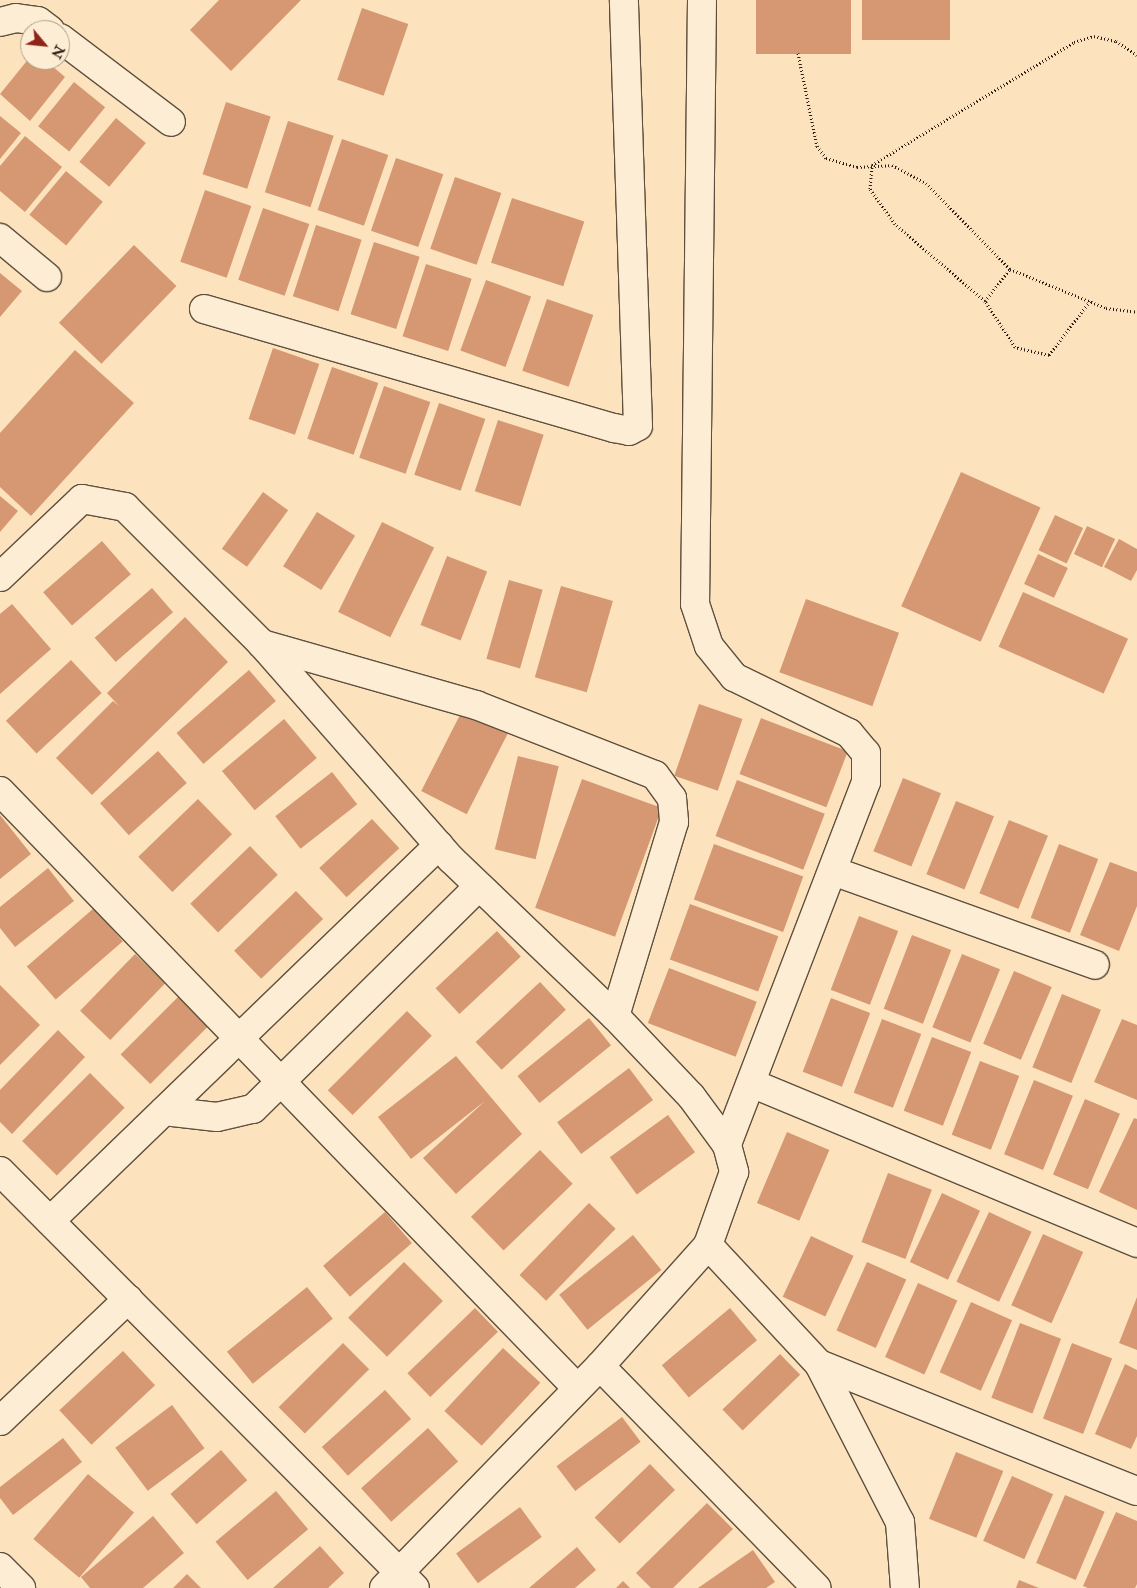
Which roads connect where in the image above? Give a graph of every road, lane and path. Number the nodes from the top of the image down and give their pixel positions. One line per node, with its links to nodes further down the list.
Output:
1 (624, 0): 15 (street)
2 (702, 0): 21 (street)
3 (31, 20): 4 (street)
4 (0, 22)
5 (70, 46): 8 (street)
6 (798, 53): 9 (path)
7 (1137, 55): 9 (path)
8 (171, 122)
9 (872, 165): 11 (path); 13 (path)
10 (0, 238): 12 (street)
11 (1010, 268): 13 (path); 14 (path)
12 (47, 277)
13 (985, 301): 14 (path)
14 (1090, 301): 16 (path)
15 (204, 309)
16 (1137, 312)
17 (0, 577): 18 (street)
18 (262, 644): 20 (street); 24 (street)
19 (0, 791): 25 (street)
20 (439, 845): 22 (street); 25 (street)
21 (833, 871): 23 (street); 27 (street)
22 (480, 886): 24 (street); 26 (street)
23 (1095, 965)
24 (615, 1016): 29 (street)
25 (240, 1039): 26 (street); 28 (street)
26 (280, 1081): 28 (street); 37 (street)
27 (751, 1083): 29 (street); 32 (street)
28 (164, 1111): 31 (street)
29 (727, 1145): 33 (street)
30 (5, 1184): 31 (street)
31 (50, 1221): 34 (street)
32 (1137, 1243)
33 (708, 1245): 35 (street); 36 (street)
34 (128, 1299): 38 (street); 41 (street)
35 (819, 1364): 39 (street); 44 (street)
36 (600, 1366): 37 (street); 43 (street)
37 (576, 1387): 41 (street)
38 (0, 1421)
39 (1137, 1491)
40 (0, 1567): 42 (street)
41 (400, 1583)
42 (21, 1588)
43 (817, 1588)
44 (905, 1588)

